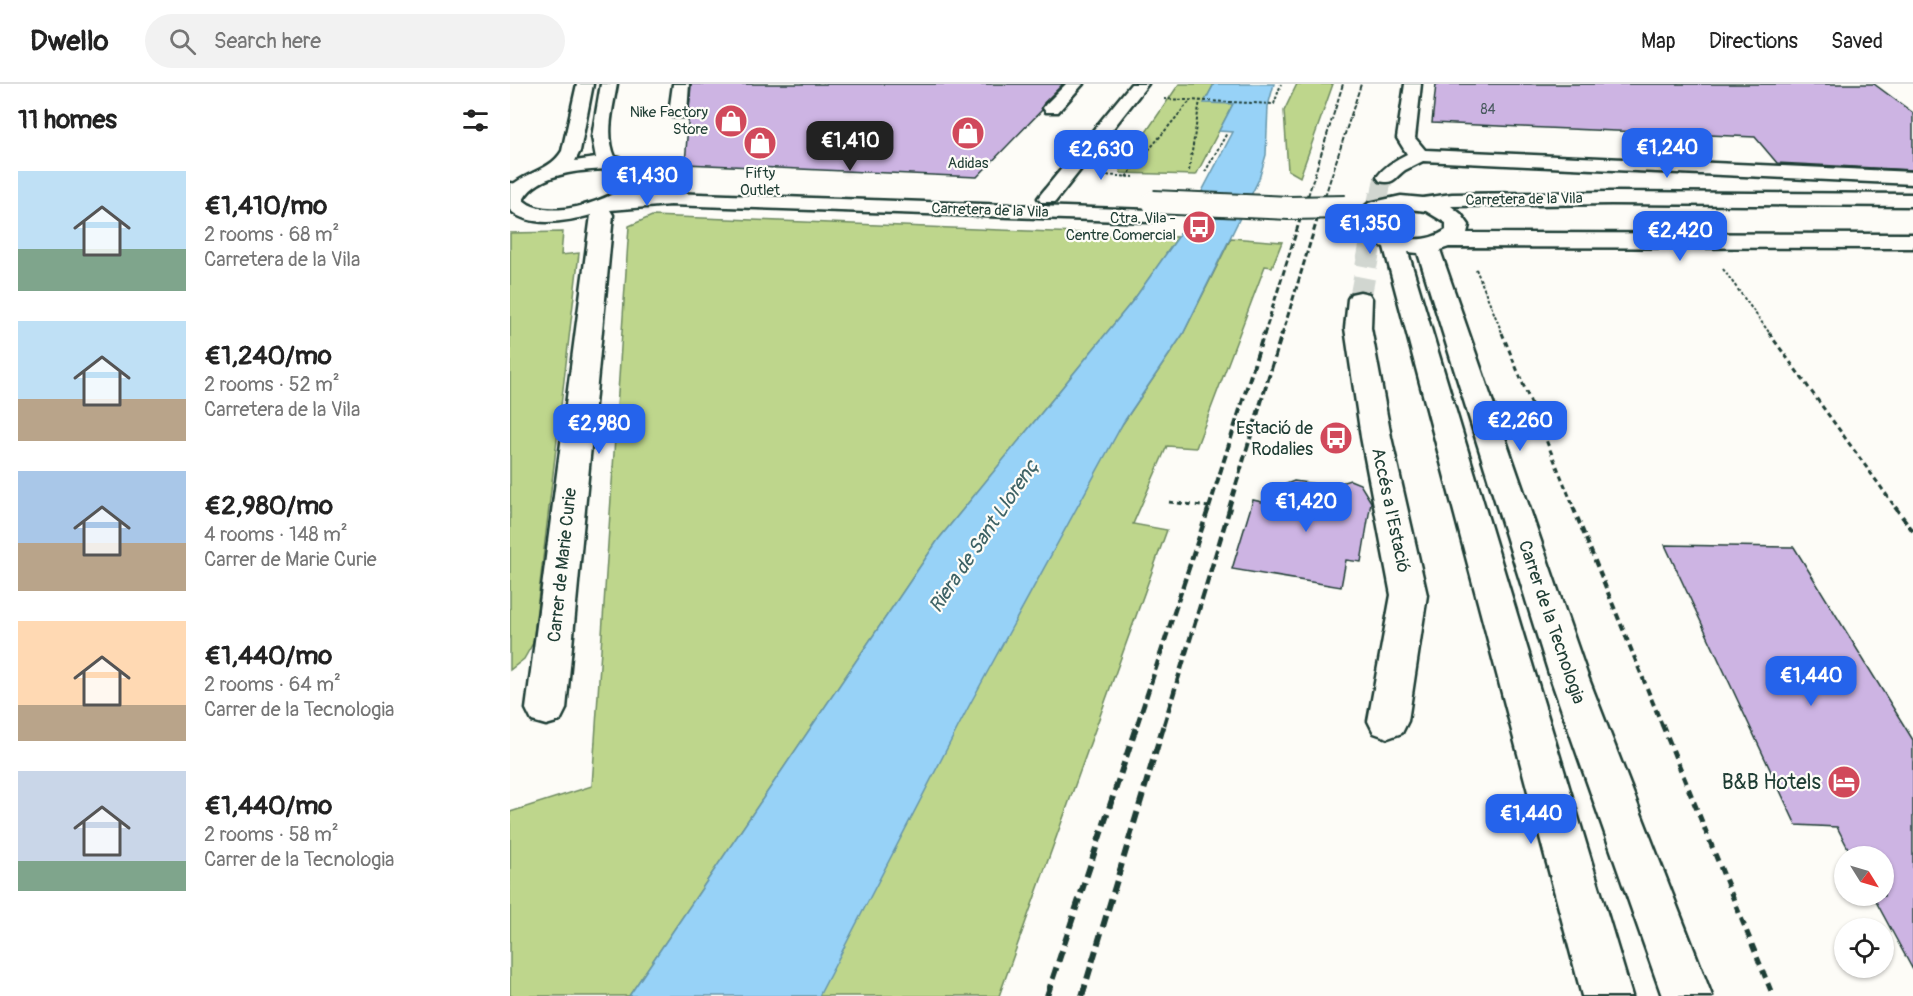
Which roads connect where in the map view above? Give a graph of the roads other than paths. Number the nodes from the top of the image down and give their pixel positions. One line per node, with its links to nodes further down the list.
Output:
1 (585, 84): 11 (street)
2 (609, 84): 10 (street)
3 (681, 84): 8 (street)
4 (1075, 84): 7 (street)
5 (1140, 84): 16 (street)
6 (1413, 84): 9 (street)
7 (1052, 108)
8 (678, 113)
9 (1420, 155): 13 (street); 14 (street)
10 (609, 163): 11 (street, Carretera de la Vila); 12 (street, Carretera de la Vila)
11 (555, 171): 15 (street)
12 (646, 177): 16 (street, Carretera de la Vila); 18 (street)
13 (1387, 177)
14 (1913, 178)
15 (514, 189): 18 (street)
16 (1048, 198): 19 (street, Carretera de la Vila)
17 (1913, 200): 20 (street, Carretera de la Vila)
18 (606, 205): 19 (street, Carretera de la Vila); 23 (street, Carrer de Marie Curie)
19 (1151, 209): 20 (street, Carretera de la Vila)
20 (1407, 228): 21 (street, Carretera de la Vila); 25 (street); 26 (street, Carrer de la Tecnologia)
21 (1913, 241)
22 (1360, 298): 24 (street, Accés a l'Estació)
23 (546, 709)
24 (1388, 721)
25 (1608, 996)
26 (1688, 996)

